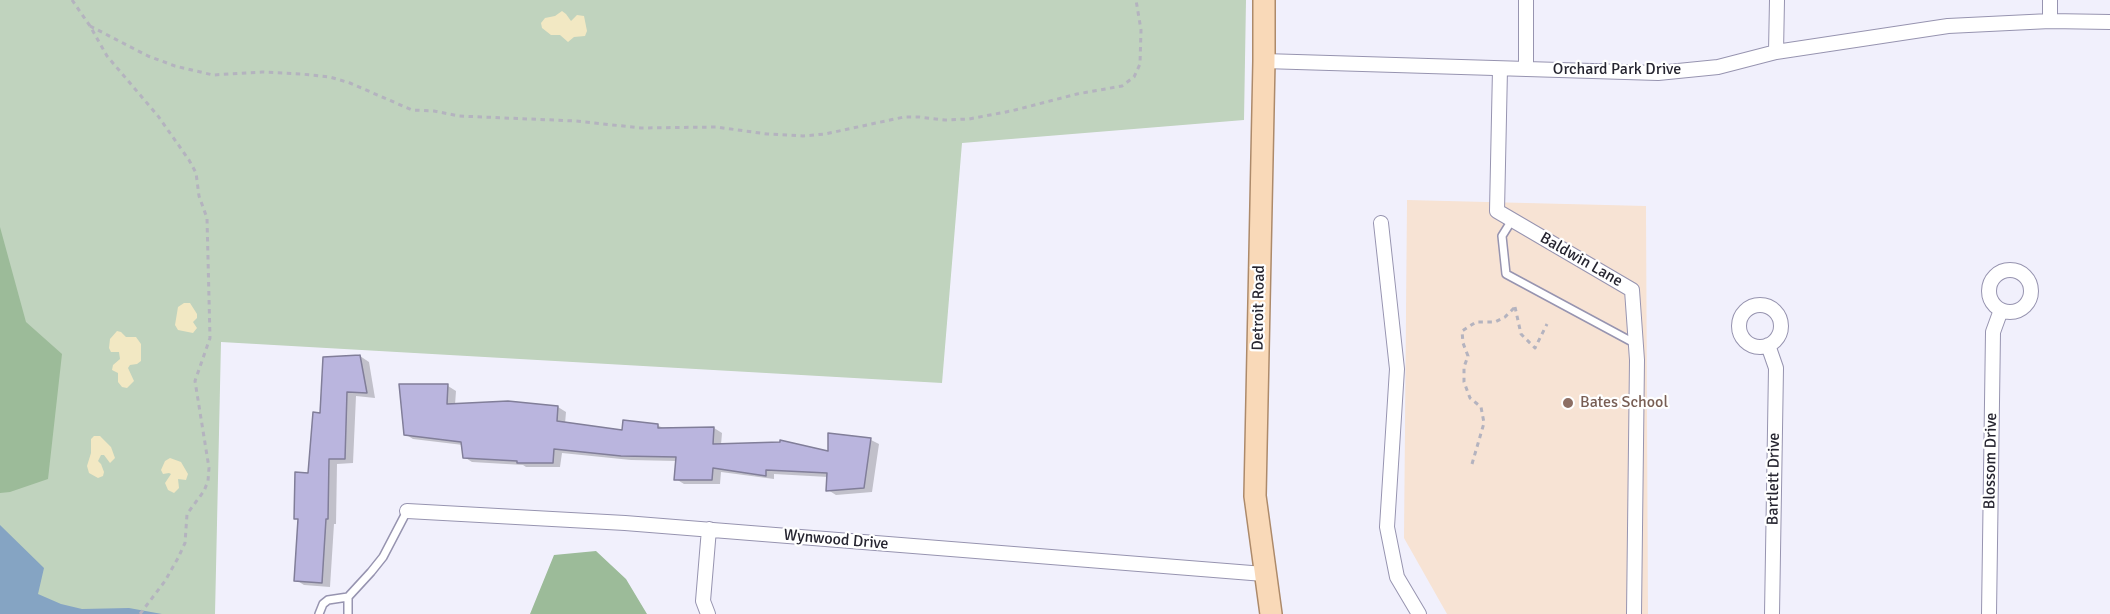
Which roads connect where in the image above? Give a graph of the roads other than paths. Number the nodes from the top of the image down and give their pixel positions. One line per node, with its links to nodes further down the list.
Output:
1 (1264, 0): 8 (main road, Detroit Road)
2 (1527, 0): 10 (street)
3 (1777, 0): 7 (street)
4 (2050, 0): 5 (street)
5 (2050, 21): 6 (street, Orchard Park Drive); 7 (street, Orchard Park Drive)
6 (2110, 22)
7 (1776, 52): 10 (street, Orchard Park Drive)
8 (1264, 61): 9 (street, Orchard Park Drive); 18 (main road, Detroit Road)
9 (1500, 69): 10 (street, Orchard Park Drive); 11 (street, Baldwin Lane)
10 (1526, 69)
11 (1512, 220): 14 (street, Baldwin Lane); 14 (lane)
12 (1380, 223): 24 (street)
13 (2001, 310): 27 (street, Blossom Drive)
14 (1636, 345): 25 (street, Baldwin Lane)
15 (1768, 345): 26 (street, Bartlett Drive)
16 (407, 511): 17 (street, Wynwood Drive); 19 (lane)
17 (709, 530): 18 (street, Wynwood Drive); 22 (street)
18 (1264, 574): 23 (main road, Detroit Road)
19 (348, 597): 20 (lane); 21 (lane)
20 (320, 614)
21 (348, 614)
22 (708, 614)
23 (1271, 614)
24 (1419, 614)
25 (1634, 614)
26 (1772, 614)
27 (1989, 614)

